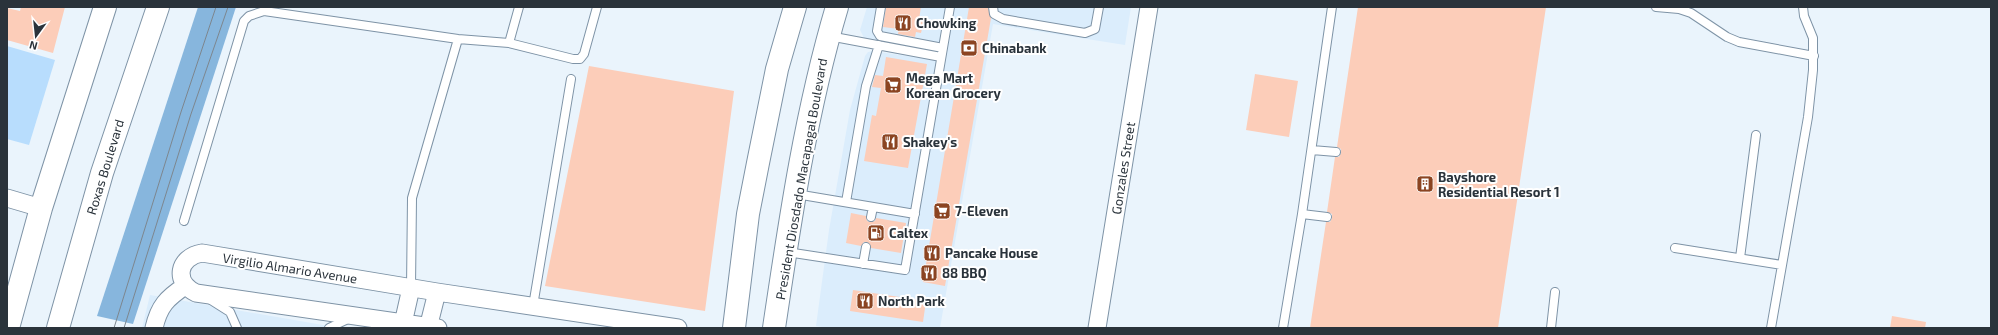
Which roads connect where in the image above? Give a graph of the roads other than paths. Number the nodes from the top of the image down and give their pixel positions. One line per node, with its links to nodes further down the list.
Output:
1 (106, 7): 30 (main road)
2 (158, 7): 51 (main road, Roxas Boulevard)
3 (519, 7): 18 (lane)
4 (597, 7): 18 (lane)
5 (795, 7): 56 (main road)
6 (837, 7): 16 (main road, President Diosdado Macapagal Boulevard)
7 (881, 7): 20 (lane)
8 (950, 7): 20 (lane)
9 (994, 7): 10 (lane)
10 (1099, 7)
11 (1149, 7): 58 (street, Gonzales Street)
12 (1332, 7): 24 (lane)
13 (1656, 7): 15 (lane)
14 (1803, 7): 21 (lane)
15 (1691, 10): 21 (lane)
16 (829, 36): 19 (lane); 26 (main road, President Diosdado Macapagal Boulevard)
17 (458, 39): 18 (lane); 35 (lane); 42 (lane)
18 (509, 43)
19 (879, 45): 20 (lane); 28 (lane)
20 (942, 52): 31 (lane)
21 (1814, 56): 41 (lane)
22 (571, 79): 46 (lane)
23 (1756, 136): 39 (lane)
24 (1312, 150): 25 (lane); 32 (lane)
25 (1336, 152)
26 (796, 194): 28 (lane); 38 (main road, President Diosdado Macapagal Boulevard)
27 (7, 198): 30 (street)
28 (846, 202): 29 (lane)
29 (873, 207): 31 (lane); 33 (lane)
30 (41, 208): 50 (main road)
31 (915, 214): 40 (lane)
32 (1302, 214): 34 (lane); 59 (lane)
33 (871, 217)
34 (1327, 217)
35 (184, 221)
36 (866, 247): 40 (lane)
37 (1675, 248): 39 (lane)
38 (786, 252): 40 (lane); 57 (main road, President Diosdado Macapagal Boulevard)
39 (1740, 258): 41 (lane)
40 (864, 264)
41 (1782, 265): 61 (lane)
42 (411, 288): 43 (street, Virgilio Almario Avenue); 44 (street, Virgilio Almario Avenue); 48 (street)
43 (191, 289): 47 (street); 52 (street); 53 (lane)
44 (436, 292): 46 (street, Virgilio Almario Avenue); 49 (street)
45 (1555, 292): 60 (lane)
46 (533, 306): 55 (street, Virgilio Almario Avenue)
47 (358, 316): 48 (street); 54 (lane)
48 (402, 325): 49 (street)
49 (431, 327)
50 (8, 328)
51 (58, 328)
52 (154, 328)
53 (237, 328)
54 (329, 328)
55 (678, 328)
56 (734, 328)
57 (774, 328)
58 (1097, 328)
59 (1283, 328)
60 (1551, 328)
61 (1771, 328)

